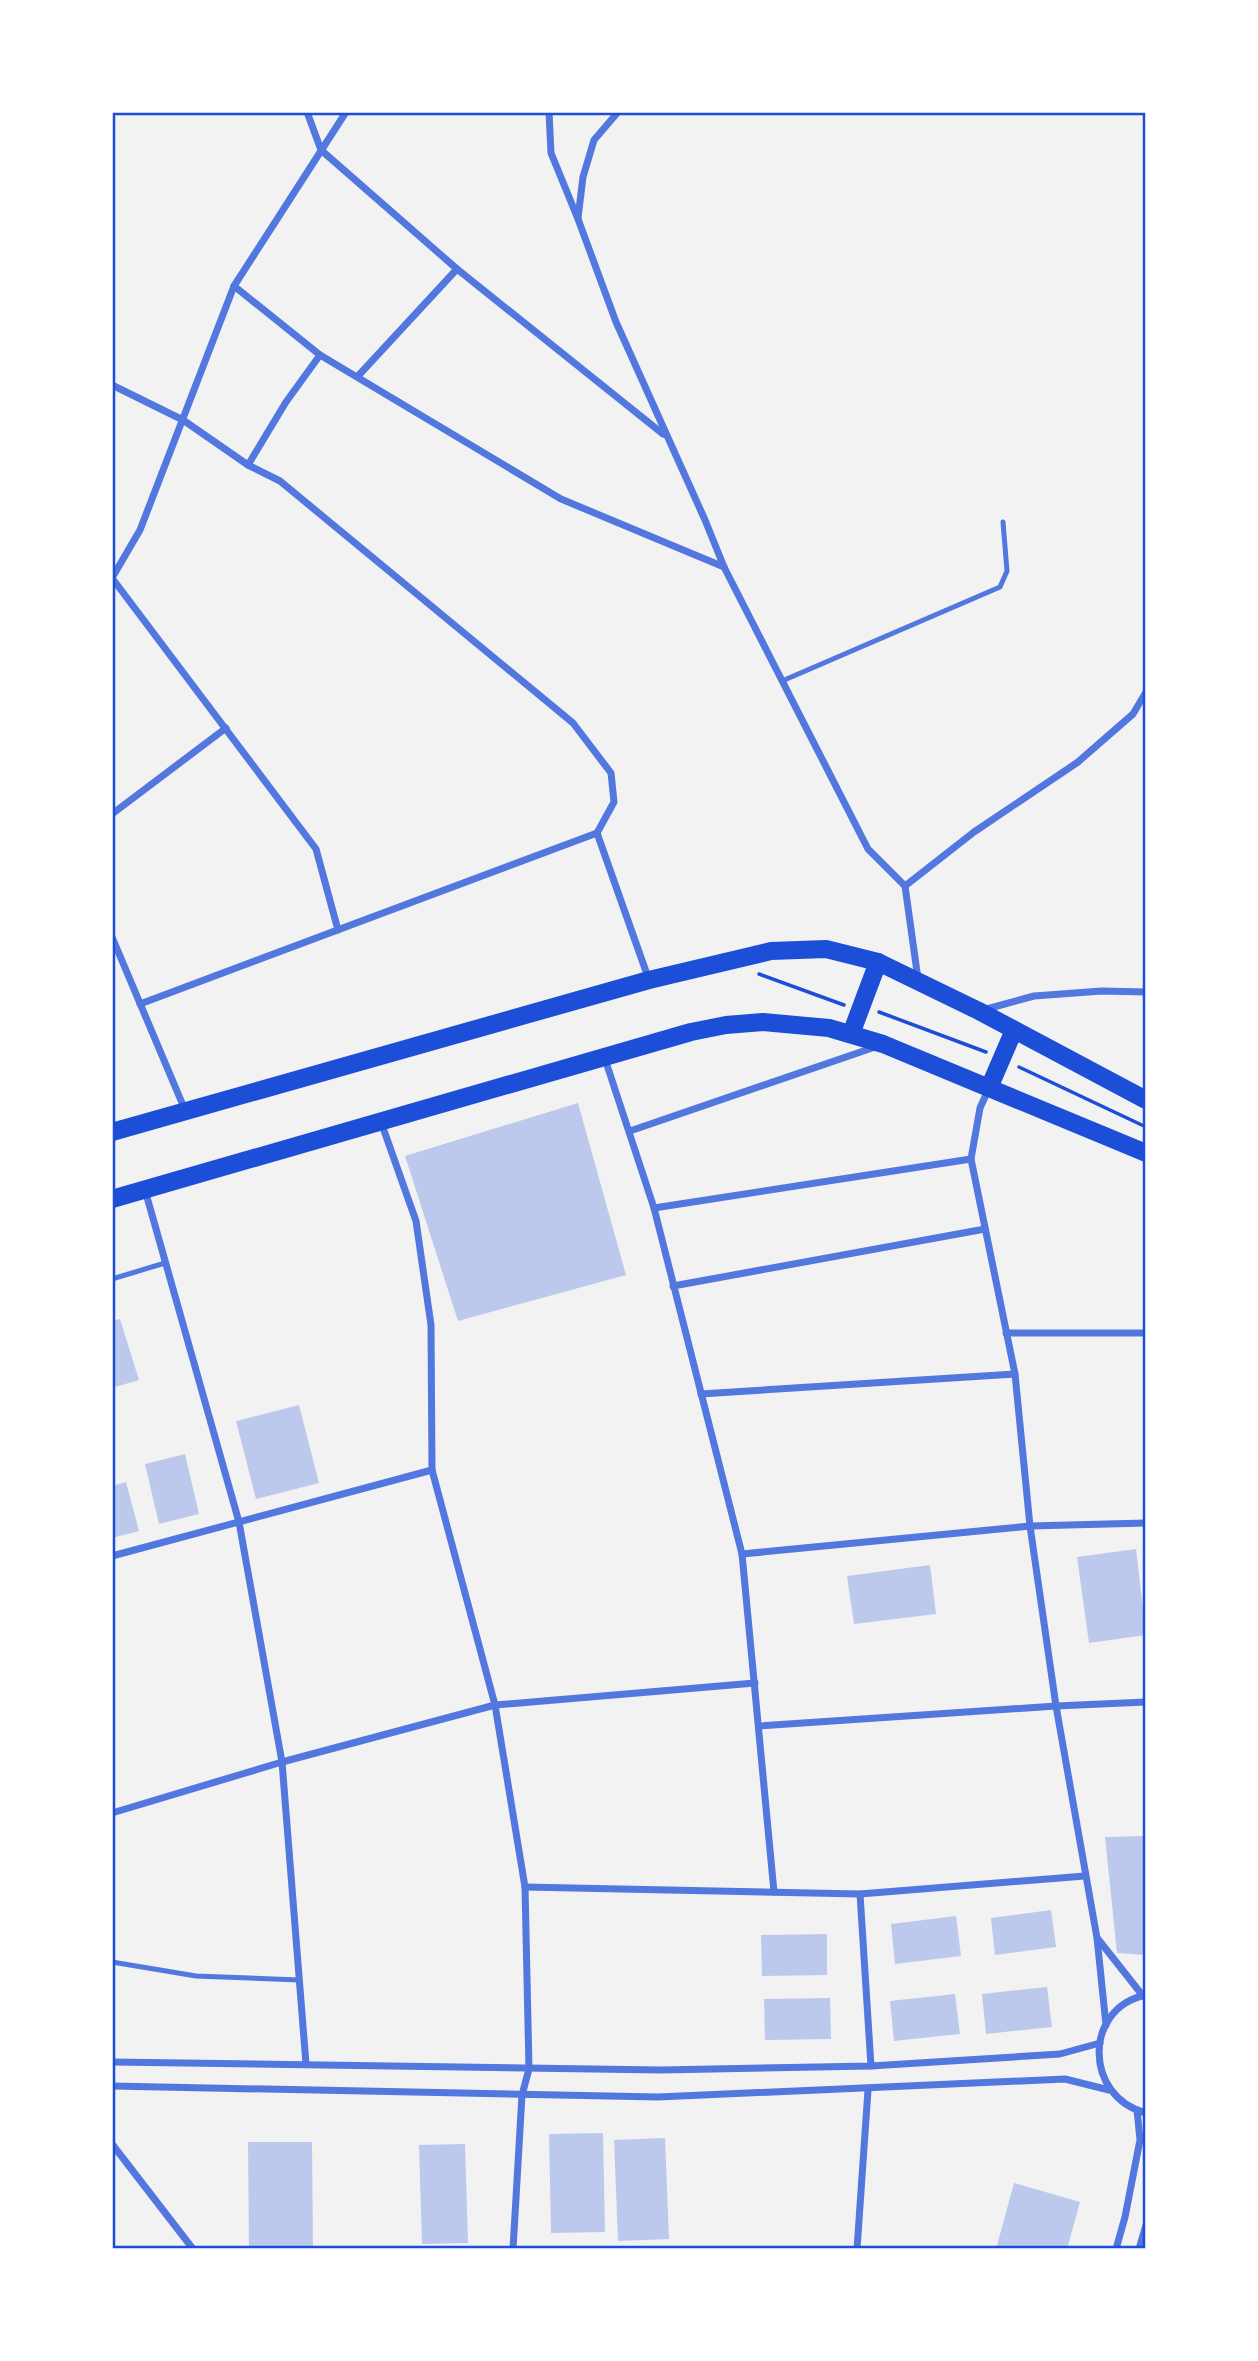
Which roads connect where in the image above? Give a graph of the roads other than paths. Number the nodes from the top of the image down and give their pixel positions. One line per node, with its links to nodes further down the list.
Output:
1 (307, 112): 5 (street)
2 (346, 112): 5 (street)
3 (549, 112): 6 (street)
4 (618, 112): 6 (street)
5 (321, 150): 7 (street); 8 (street)
6 (578, 219): 13 (street)
7 (457, 269): 10 (street); 13 (street)
8 (234, 286): 9 (street); 12 (street)
9 (320, 355): 10 (street); 14 (street)
10 (358, 376): 16 (street)
11 (112, 385): 12 (street)
12 (183, 420): 14 (street); 17 (street)
13 (667, 436): 16 (street)
14 (248, 465): 22 (street)
15 (1003, 522): 18 (lane)
16 (724, 567): 18 (street)
17 (112, 578): 20 (street)
18 (782, 681): 23 (street)
19 (1146, 692): 23 (street)
20 (226, 728): 21 (street); 24 (street)
21 (112, 814)
22 (597, 833): 24 (street); 27 (street)
23 (905, 886): 28 (street)
24 (338, 930): 30 (street)
25 (112, 937): 30 (street)
26 (878, 962): 27 (main road); 28 (main road); 33 (main road)
27 (649, 980): 38 (main road)
28 (919, 983): 31 (main road)
29 (1146, 992): 31 (street)
30 (140, 1004): 38 (street)
31 (979, 1011): 32 (main road)
32 (1014, 1030): 36 (main road); 37 (main road)
33 (851, 1034): 34 (main road); 35 (main road)
34 (883, 1044): 36 (main road); 40 (street)
35 (604, 1056): 39 (main road); 40 (street)
36 (989, 1088): 42 (main road); 43 (street)
37 (1146, 1100)
38 (186, 1112): 41 (main road)
39 (381, 1121): 44 (main road); 55 (street)
40 (630, 1131): 46 (street)
41 (112, 1132)
42 (1146, 1153)
43 (971, 1159): 46 (street); 47 (street)
44 (144, 1190): 45 (main road); 48 (street)
45 (112, 1199)
46 (654, 1208): 50 (street)
47 (985, 1229): 50 (street); 51 (street)
48 (165, 1263): 49 (lane); 56 (street)
49 (112, 1279)
50 (673, 1286): 54 (street)
51 (1006, 1333): 52 (street); 53 (street)
52 (1146, 1333)
53 (1015, 1374): 54 (street); 58 (street)
54 (701, 1394): 59 (street)
55 (432, 1470): 56 (street); 63 (street)
56 (239, 1522): 60 (street); 66 (street)
57 (1146, 1522): 58 (street)
58 (1030, 1526): 59 (street); 64 (street)
59 (742, 1554): 61 (street)
60 (112, 1556)
61 (755, 1682): 63 (street); 65 (street)
62 (1146, 1702): 64 (street)
63 (495, 1705): 66 (street); 69 (street)
64 (1056, 1706): 65 (street); 68 (street)
65 (759, 1727): 70 (street)
66 (282, 1762): 67 (street); 74 (street)
67 (112, 1813)
68 (1085, 1876): 71 (street); 72 (street)
69 (526, 1887): 70 (street); 81 (street)
70 (774, 1892): 71 (street)
71 (860, 1895): 80 (street)
72 (1097, 1938): 75 (street); 76 (street)
73 (112, 1962): 74 (lane)
74 (299, 1980): 79 (street)
75 (1145, 1996): 76 (street)
76 (1106, 2025): 77 (street)
77 (1100, 2043): 80 (street); 84 (street)
78 (112, 2062): 79 (street)
79 (306, 2064): 81 (street)
80 (871, 2066): 81 (street)
81 (529, 2069): 85 (street)
82 (112, 2086): 85 (street)
83 (868, 2090): 84 (street); 85 (street); 92 (street)
84 (1109, 2090): 86 (street)
85 (522, 2095): 91 (street)
86 (1137, 2110): 87 (street); 93 (street)
87 (1146, 2113)
88 (112, 2144): 90 (street)
89 (1146, 2225): 94 (street)
90 (193, 2249)
91 (513, 2249)
92 (857, 2249)
93 (1116, 2249)
94 (1139, 2249)

